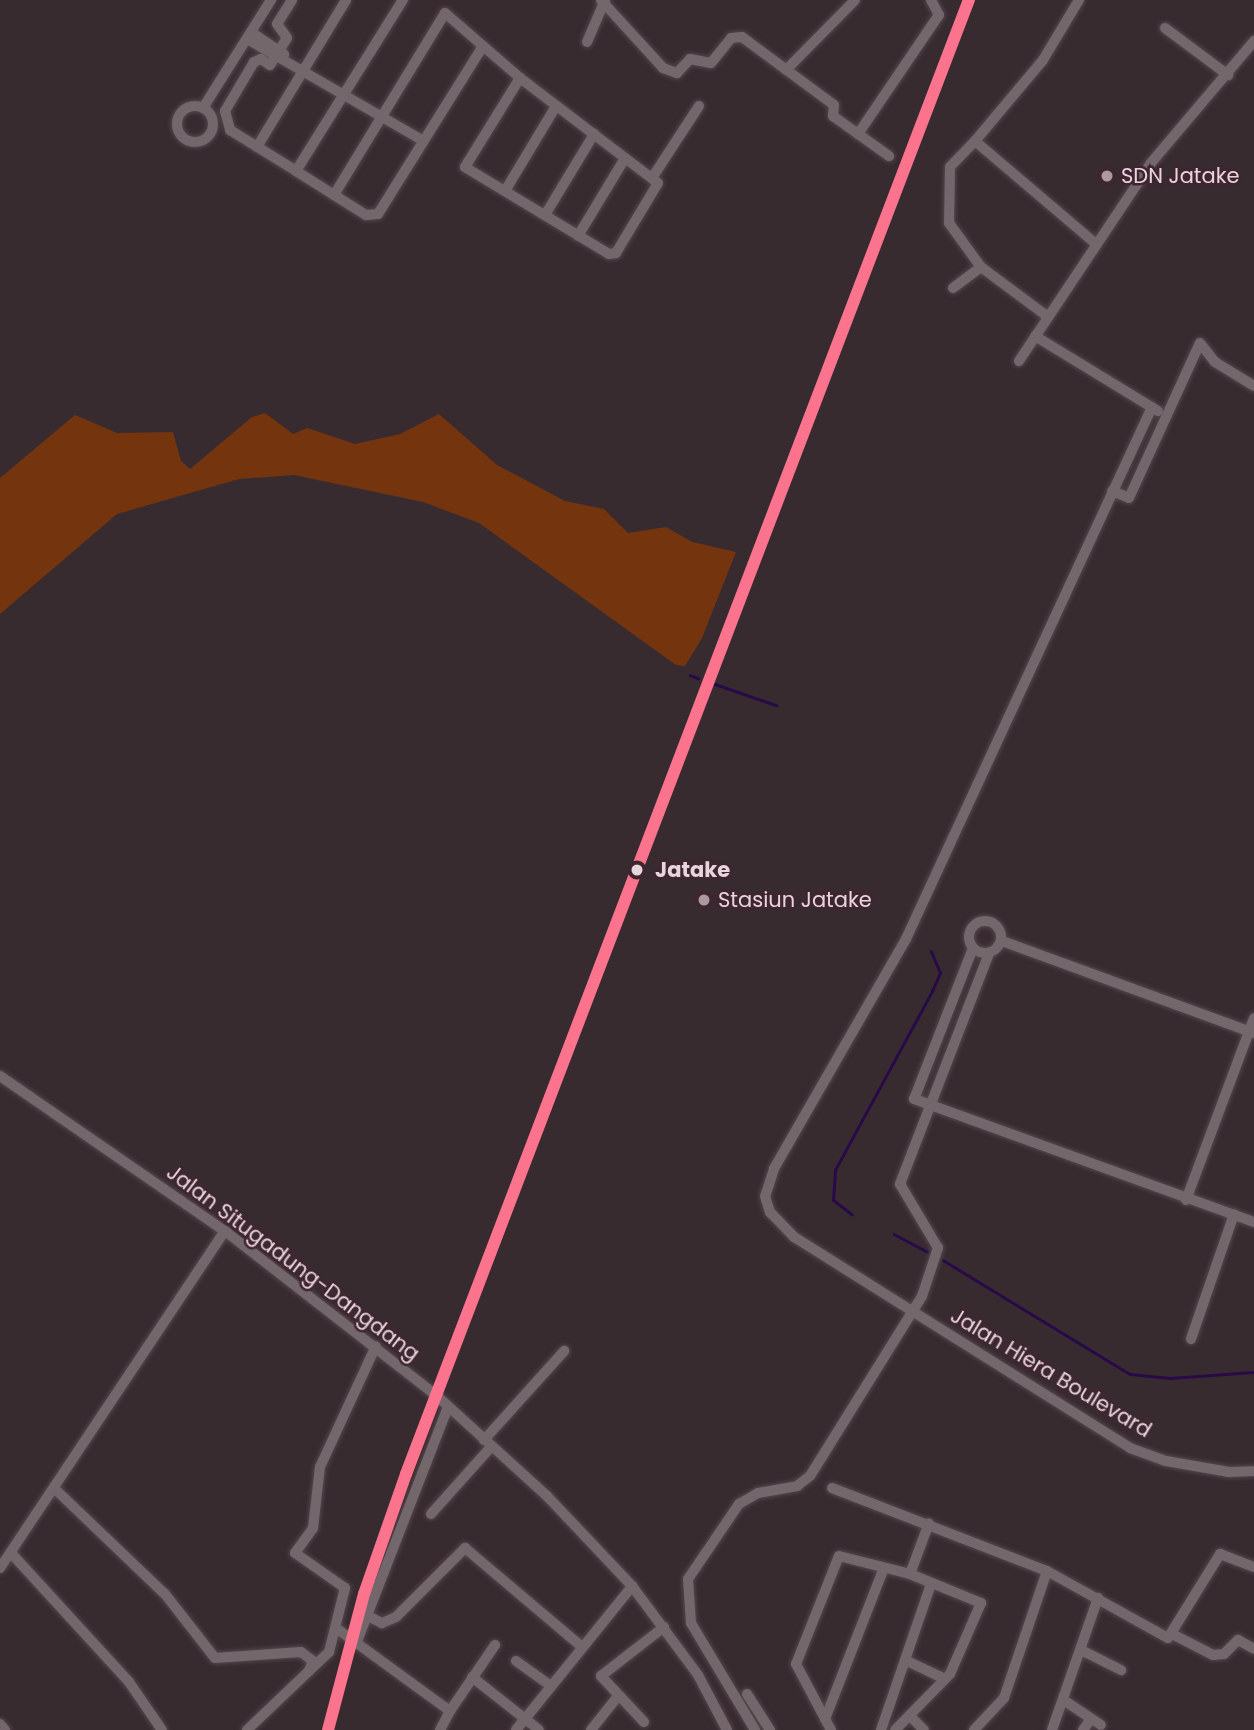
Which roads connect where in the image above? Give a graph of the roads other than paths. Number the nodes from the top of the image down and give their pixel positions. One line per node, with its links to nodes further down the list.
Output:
1 (271, 0): 10 (street)
2 (292, 0): 14 (street)
3 (346, 0): 15 (street)
4 (403, 0): 19 (street)
5 (855, 0): 16 (street)
6 (931, 0): 25 (street)
7 (1079, 0): 27 (street)
8 (603, 1): 12 (street); 16 (street)
9 (1165, 28): 17 (street)
10 (249, 35): 14 (street); 22 (street)
11 (1254, 41): 17 (street)
12 (587, 42)
13 (483, 46): 18 (street); 23 (street); 26 (street)
14 (281, 53): 15 (street); 28 (street)
15 (304, 68): 19 (street); 28 (street)
16 (786, 70): 25 (street)
17 (1228, 75): 37 (street)
18 (520, 78): 20 (street); 33 (street)
19 (345, 93): 23 (street); 31 (street)
20 (556, 106): 24 (street); 33 (street)
21 (699, 106): 32 (street)
22 (203, 108)
23 (383, 116): 26 (street); 34 (street)
24 (594, 134): 30 (street); 35 (street)
25 (858, 134): 29 (street)
26 (424, 141): 34 (street)
27 (975, 141): 37 (street); 38 (street)
28 (257, 147): 31 (street)
29 (889, 156)
30 (625, 158): 32 (street); 36 (street)
31 (296, 172): 34 (street)
32 (652, 178): 36 (street)
33 (505, 191): 35 (street)
34 (334, 195)
35 (545, 215): 36 (street)
36 (578, 236)
37 (1096, 244): 40 (street)
38 (981, 267): 39 (street); 40 (street)
39 (953, 288)
40 (1047, 316): 41 (street)
41 (1035, 336): 42 (street); 46 (street)
42 (1019, 361)
43 (1191, 362): 44 (street); 44 (street); 47 (street)
44 (1215, 362): 45 (street)
45 (1254, 386)
46 (1152, 407): 47 (street); 48 (street)
47 (1166, 416): 48 (street)
48 (1112, 491): 60 (street, Jalan Hiera Boulevard)
49 (1002, 941): 50 (street); 51 (street); 53 (street)
50 (973, 948): 51 (street); 55 (street)
51 (989, 953): 55 (street)
52 (1254, 1018): 53 (street)
53 (1252, 1032): 56 (street)
54 (0, 1076): 59 (street, Jalan Situgadung-Dangdang)
55 (930, 1104): 56 (street); 60 (street)
56 (1186, 1200): 57 (street)
57 (1234, 1214): 58 (street); 61 (street)
58 (1254, 1222)
59 (225, 1231): 62 (street, Jalan Situgadung-Dangdang); 68 (street)
60 (913, 1311): 66 (street, Jalan Hiera Boulevard); 113 (street)
61 (1191, 1339)
62 (376, 1346): 64 (street, Jalan Situgadung-Dangdang); 81 (street)
63 (564, 1351): 65 (street)
64 (449, 1407): 65 (street, Jalan Situgadung-Dangdang); 80 (street)
65 (487, 1443): 69 (street); 78 (street, Jalan Situgadung-Dangdang)
66 (1254, 1471)
67 (832, 1488): 70 (street)
68 (55, 1489): 71 (street); 92 (street)
69 (431, 1514)
70 (929, 1523): 75 (street); 76 (street)
71 (11, 1553): 73 (street); 106 (street)
72 (1254, 1567): 83 (street)
73 (0, 1568)
74 (884, 1568): 76 (street); 102 (street); 102 (street)
75 (1047, 1571): 79 (street); 119 (street)
76 (910, 1574): 77 (street)
77 (931, 1584): 89 (street); 94 (street)
78 (632, 1586): 82 (street, Jalan Situgadung-Dangdang); 86 (street)
79 (1098, 1598): 83 (street); 88 (street)
80 (368, 1616): 84 (street); 86 (street)
81 (336, 1628): 84 (street); 92 (street)
82 (664, 1628): 97 (street); 112 (street, Jalan Situgadung-Dangdang)
83 (1174, 1635): 87 (street)
84 (356, 1644): 99 (street)
85 (495, 1645): 93 (street)
86 (582, 1646): 95 (street)
87 (1254, 1649)
88 (1081, 1650): 91 (street); 98 (street)
89 (905, 1660): 94 (street); 116 (street)
90 (516, 1661): 95 (street)
91 (1121, 1671)
92 (308, 1674): 107 (street)
93 (472, 1677): 99 (street); 101 (street)
94 (946, 1679): 100 (street)
95 (551, 1686): 101 (street)
96 (747, 1693): 114 (street)
97 (618, 1696): 103 (street); 111 (street)
98 (1065, 1701): 120 (street); 121 (street)
99 (450, 1711): 108 (street)
100 (911, 1717): 117 (street); 118 (street)
101 (527, 1718): 109 (street); 110 (street)
102 (825, 1719): 115 (street)
103 (644, 1722)
104 (0, 1724): 105 (street)
105 (5, 1730)
106 (162, 1730)
107 (247, 1730)
108 (440, 1730)
109 (516, 1730)
110 (539, 1730)
111 (591, 1730)
112 (727, 1730)
113 (755, 1730)
114 (770, 1730)
115 (831, 1730)
116 (881, 1730)
117 (895, 1730)
118 (923, 1730)
119 (974, 1730)
120 (1052, 1730)
121 (1083, 1730)

